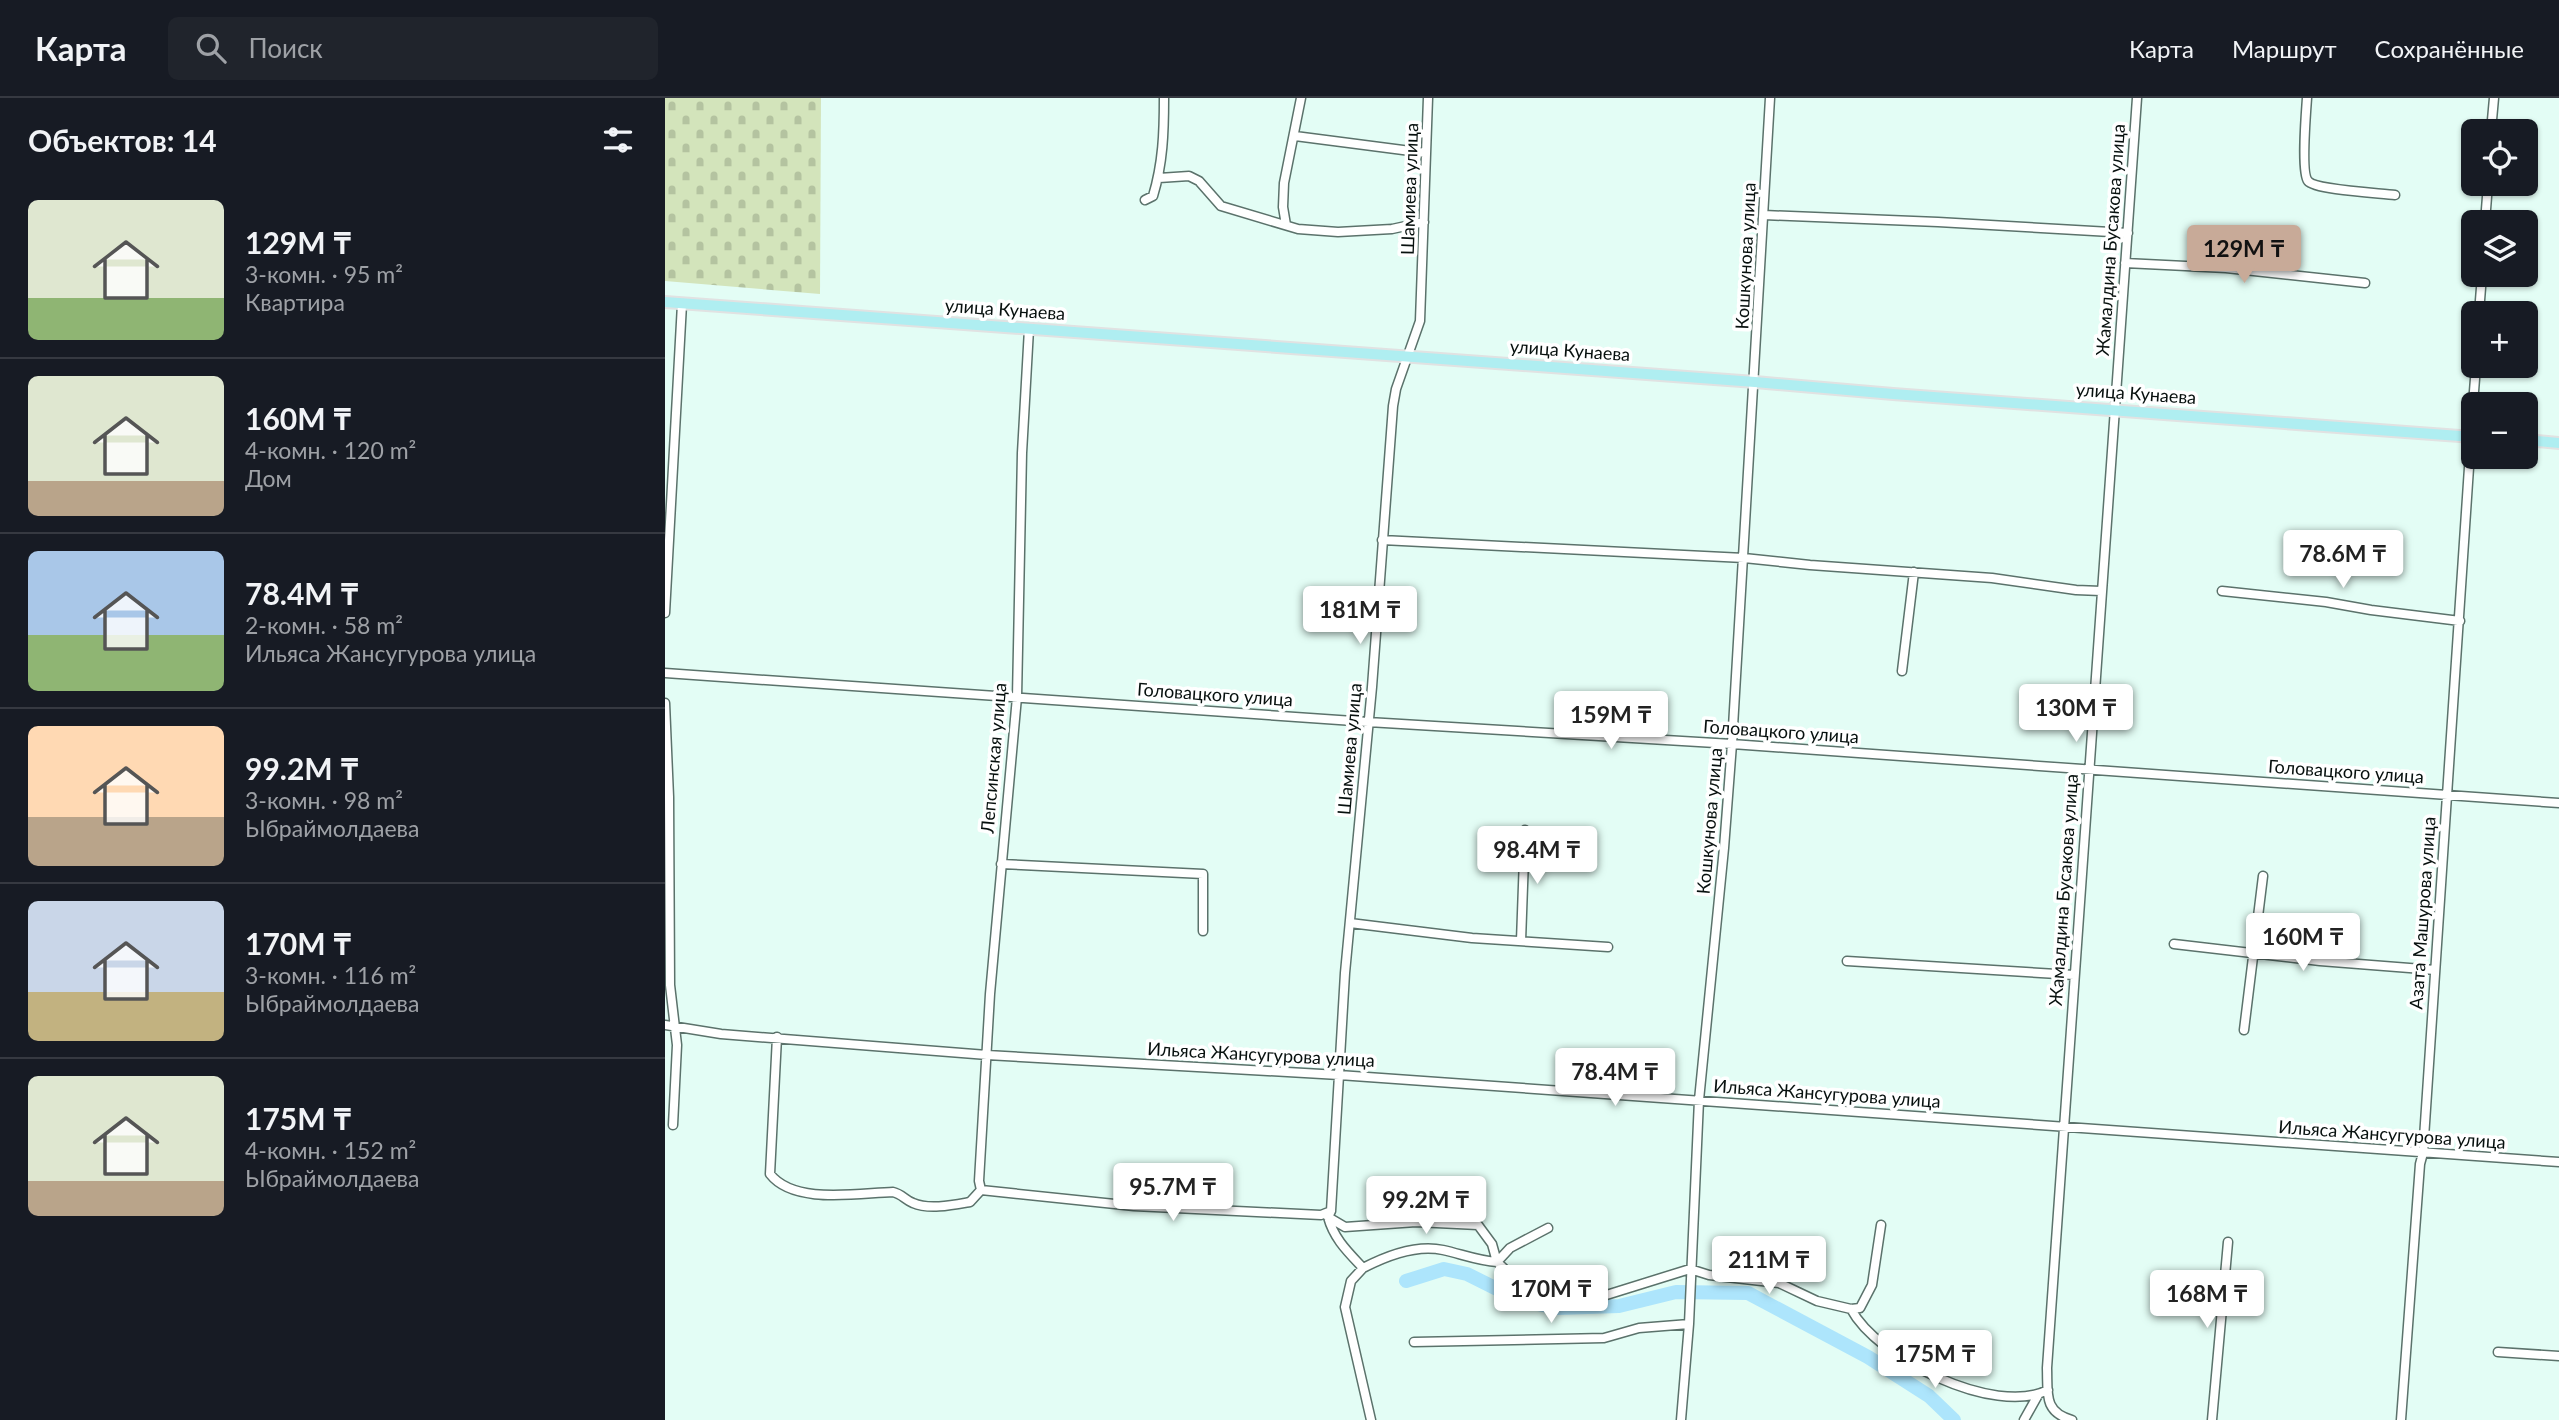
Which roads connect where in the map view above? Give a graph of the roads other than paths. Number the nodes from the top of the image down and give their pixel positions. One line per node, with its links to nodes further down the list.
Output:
1 (1164, 98): 11 (street)
2 (1301, 98): 9 (street)
3 (1428, 98): 10 (street, Шамиева улица)
4 (1770, 98): 14 (street, Кошкунова улица)
5 (2137, 98): 17 (street, Жамалдина Бусакова улица)
6 (2307, 98): 12 (street)
7 (2494, 98): 8 (street)
8 (2492, 119)
9 (1295, 136): 10 (street); 16 (street)
10 (1426, 153): 15 (street, Шамиева улица)
11 (1159, 178): 13 (street); 16 (street)
12 (2395, 195)
13 (1145, 200)
14 (1764, 215): 17 (street); 24 (street, Кошкунова улица)
15 (1423, 222): 16 (street); 23 (street, Шамиева улица)
16 (1286, 225)
17 (2128, 233): 18 (street, Жамалдина Бусакова улица)
18 (2125, 263): 19 (street); 25 (street, Жамалдина Бусакова улица)
19 (2365, 283)
20 (665, 303): 21 (main road, улица Кунаева)
21 (682, 303): 22 (main road, улица Кунаева); 35 (street)
22 (1029, 329): 23 (main road, улица Кунаева); 39 (street, Лепсинская улица)
23 (1407, 357): 24 (main road, улица Кунаева); 30 (street, Шамиева улица)
24 (1755, 382): 25 (main road, улица Кунаева); 31 (street, Кошкунова улица)
25 (2114, 410): 26 (main road, улица Кунаева); 33 (street, Жамалдина Бусакова улица)
26 (2461, 436)
27 (2538, 441): 28 (main road)
28 (2559, 443)
29 (2470, 469): 36 (street, Азата Машурова улица)
30 (1382, 540): 31 (street); 41 (street, Шамиева улица)
31 (1744, 558): 32 (street); 42 (street, Кошкунова улица)
32 (1915, 572): 33 (street); 37 (street)
33 (2101, 591): 43 (street, Жамалдина Бусакова улица)
34 (2223, 591): 36 (street)
35 (665, 613)
36 (2460, 621): 44 (street, Азата Машурова улица)
37 (1902, 671)
38 (665, 673): 39 (street, Головацкого улица)
39 (1017, 697): 41 (street, Головацкого улица); 47 (street, Лепсинская улица)
40 (665, 703): 58 (street)
41 (1368, 722): 42 (street, Головацкого улица); 49 (street, Шамиева улица)
42 (1732, 744): 43 (street, Головацкого улица); 63 (street, Кошкунова улица)
43 (2088, 771): 44 (street, Головацкого улица); 57 (street, Жамалдина Бусакова улица)
44 (2448, 795): 45 (street, Головацкого улица); 56 (street, Азата Машурова улица)
45 (2559, 803)
46 (1525, 831): 51 (street)
47 (1001, 864): 50 (street); 61 (street, Лепсинская улица)
48 (2263, 876): 54 (street)
49 (1350, 923): 51 (street); 62 (street, Шамиева улица)
50 (1203, 931)
51 (1521, 941): 53 (street)
52 (2174, 944): 54 (street)
53 (1608, 947)
54 (2254, 953): 56 (street); 59 (street)
55 (1847, 961): 57 (street)
56 (2434, 970): 66 (street, Азата Машурова улица)
57 (2074, 975): 65 (street, Жамалдина Бусакова улица)
58 (669, 1026): 60 (street, Ильяса Жансугурова улица); 64 (street)
59 (2244, 1030)
60 (777, 1037): 61 (street, Ильяса Жансугурова улица); 68 (street)
61 (987, 1055): 62 (street, Ильяса Жансугурова улица); 68 (street, Лепсинская улица)
62 (1339, 1075): 63 (street, Ильяса Жансугурова улица); 69 (street, Шамиева улица)
63 (1699, 1100): 65 (street, Ильяса Жансугурова улица); 75 (street, Кошкунова улица)
64 (673, 1125)
65 (2065, 1127): 66 (street, Ильяса Жансугурова улица); 81 (street, Жамалдина Бусакова улица)
66 (2423, 1153): 67 (street, Ильяса Жансугурова улица); 88 (street, Азата Машурова улица)
67 (2559, 1162)
68 (981, 1190): 69 (street)
69 (1330, 1214): 73 (street); 74 (street)
70 (1881, 1225): 76 (street)
71 (1548, 1228): 73 (street)
72 (2228, 1242): 87 (street)
73 (1497, 1262): 74 (street); 75 (street)
74 (1363, 1268): 83 (street)
75 (1690, 1269): 76 (street); 77 (street, Кошкунова улица)
76 (1851, 1309): 82 (street)
77 (1689, 1324): 78 (street); 84 (street, Кошкунова улица)
78 (1414, 1342)
79 (2498, 1352): 80 (street)
80 (2559, 1356)
81 (2048, 1390): 82 (street); 86 (street)
82 (2038, 1395): 85 (street)
83 (1371, 1420)
84 (1681, 1420)
85 (2024, 1420)
86 (2072, 1420)
87 (2212, 1420)
88 (2401, 1420)

